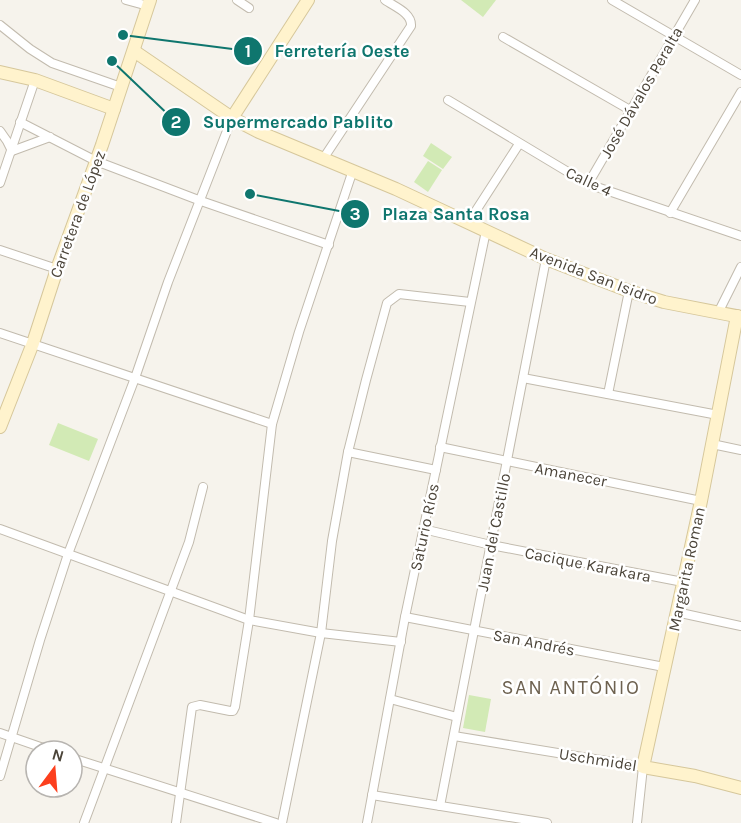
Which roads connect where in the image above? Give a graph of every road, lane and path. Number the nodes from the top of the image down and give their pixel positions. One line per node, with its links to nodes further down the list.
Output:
1 (126, 0): 7 (street)
2 (237, 0): 8 (street)
3 (308, 0): 21 (main road)
4 (385, 0): 27 (street)
5 (612, 0): 10 (street)
6 (694, 0): 10 (street, José Dávalos Peralta)
7 (149, 3): 12 (main road, Carretera de López)
8 (249, 8)
9 (0, 26): 16 (street)
10 (674, 36): 14 (street); 20 (street, José Dávalos Peralta)
11 (503, 38): 20 (street)
12 (134, 51): 16 (main road, Carretera de López); 21 (main road, Avenida San Isidro)
13 (0, 72): 15 (main road)
14 (741, 75)
15 (35, 80): 19 (main road); 22 (street)
16 (121, 87): 19 (main road, Carretera de López)
17 (741, 92): 33 (street)
18 (448, 100): 25 (street, Calle 4)
19 (114, 109): 28 (main road, Carretera de López)
20 (630, 110): 31 (street, José Dávalos Peralta)
21 (232, 118): 27 (main road, Avenida San Isidro); 32 (street)
22 (20, 122): 24 (street); 26 (street)
23 (0, 131): 26 (street)
24 (50, 137): 26 (street); 28 (street)
25 (519, 144): 31 (street, Calle 4); 34 (street)
26 (12, 151): 30 (street)
27 (323, 159): 29 (main road, Avenida San Isidro)
28 (96, 161): 32 (street); 41 (main road, Carretera de López)
29 (353, 170): 34 (main road, Avenida San Isidro); 37 (street)
30 (0, 183)
31 (588, 184): 33 (street, Calle 4)
32 (201, 201): 37 (street); 48 (street)
33 (670, 213): 36 (street, Calle 4)
34 (468, 223): 35 (main road, Avenida San Isidro)
35 (486, 231): 39 (main road, Avenida San Isidro); 43 (street, Saturio Ríos)
36 (741, 236)
37 (329, 245): 52 (street)
38 (0, 250): 41 (street)
39 (546, 259): 42 (main road, Avenida San Isidro); 49 (street, Juan del Castillo)
40 (741, 267): 44 (street)
41 (57, 269): 47 (main road, Carretera de López)
42 (629, 291): 44 (main road, Avenida San Isidro); 50 (street)
43 (470, 302): 55 (street, Saturio Ríos); 57 (street)
44 (718, 313): 45 (main road, Avenida San Isidro)
45 (739, 316): 51 (main road, Margarita Roman)
46 (0, 333): 47 (street)
47 (33, 343): 48 (street); 53 (main road, Carretera de López)
48 (135, 378): 52 (street); 65 (street)
49 (523, 378): 50 (street); 58 (street, Juan del Castillo)
50 (608, 394): 51 (street)
51 (718, 415): 54 (main road, Margarita Roman)
52 (272, 424): 70 (street)
53 (0, 427)
54 (712, 444): 56 (street); 61 (main road, Margarita Roman)
55 (441, 447): 58 (street, Amanecer); 59 (street, Saturio Ríos)
56 (741, 450)
57 (348, 453): 59 (street); 73 (street)
58 (507, 461): 61 (street, Amanecer); 64 (street, Juan del Castillo)
59 (436, 470): 63 (street, Saturio Ríos)
60 (203, 487): 67 (street)
61 (701, 501): 66 (main road, Margarita Roman)
62 (0, 529): 65 (street)
63 (423, 529): 64 (street, Cacique Karakara); 69 (street, Saturio Ríos)
64 (491, 545): 66 (street, Cacique Karakara); 72 (street, Juan del Castillo)
65 (68, 555): 67 (street); 79 (street)
66 (683, 582): 68 (main road, Margarita Roman)
67 (171, 592): 70 (street); 84 (street)
68 (676, 612): 71 (street); 75 (main road, Margarita Roman)
69 (405, 616): 72 (street, San Andrés); 74 (street, Saturio Ríos)
70 (249, 620): 73 (street); 87 (street)
71 (741, 626)
72 (474, 630): 75 (street, San Andrés); 77 (street, Juan del Castillo)
73 (321, 633): 74 (street); 93 (street)
74 (401, 642): 76 (street, Saturio Ríos)
75 (664, 667): 83 (main road, Margarita Roman)
76 (390, 699): 77 (street); 88 (street, Saturio Ríos)
77 (457, 717): 80 (street, Juan del Castillo)
78 (0, 733): 79 (street)
79 (12, 736): 81 (street); 85 (street)
80 (454, 736): 83 (street, Uschmidel); 89 (street, Juan del Castillo)
81 (24, 740)
82 (84, 762): 84 (street)
83 (643, 767): 86 (main road, Uschmidel); 96 (street, Margarita Roman)
84 (104, 770): 87 (street); 90 (street)
85 (0, 777)
86 (741, 788)
87 (181, 792): 91 (street); 92 (street)
88 (372, 795): 89 (street); 94 (street, Saturio Ríos)
89 (440, 806): 95 (street)
90 (84, 823)
91 (176, 823)
92 (276, 823)
93 (282, 823)
94 (367, 823)
95 (547, 823)
96 (637, 823)

